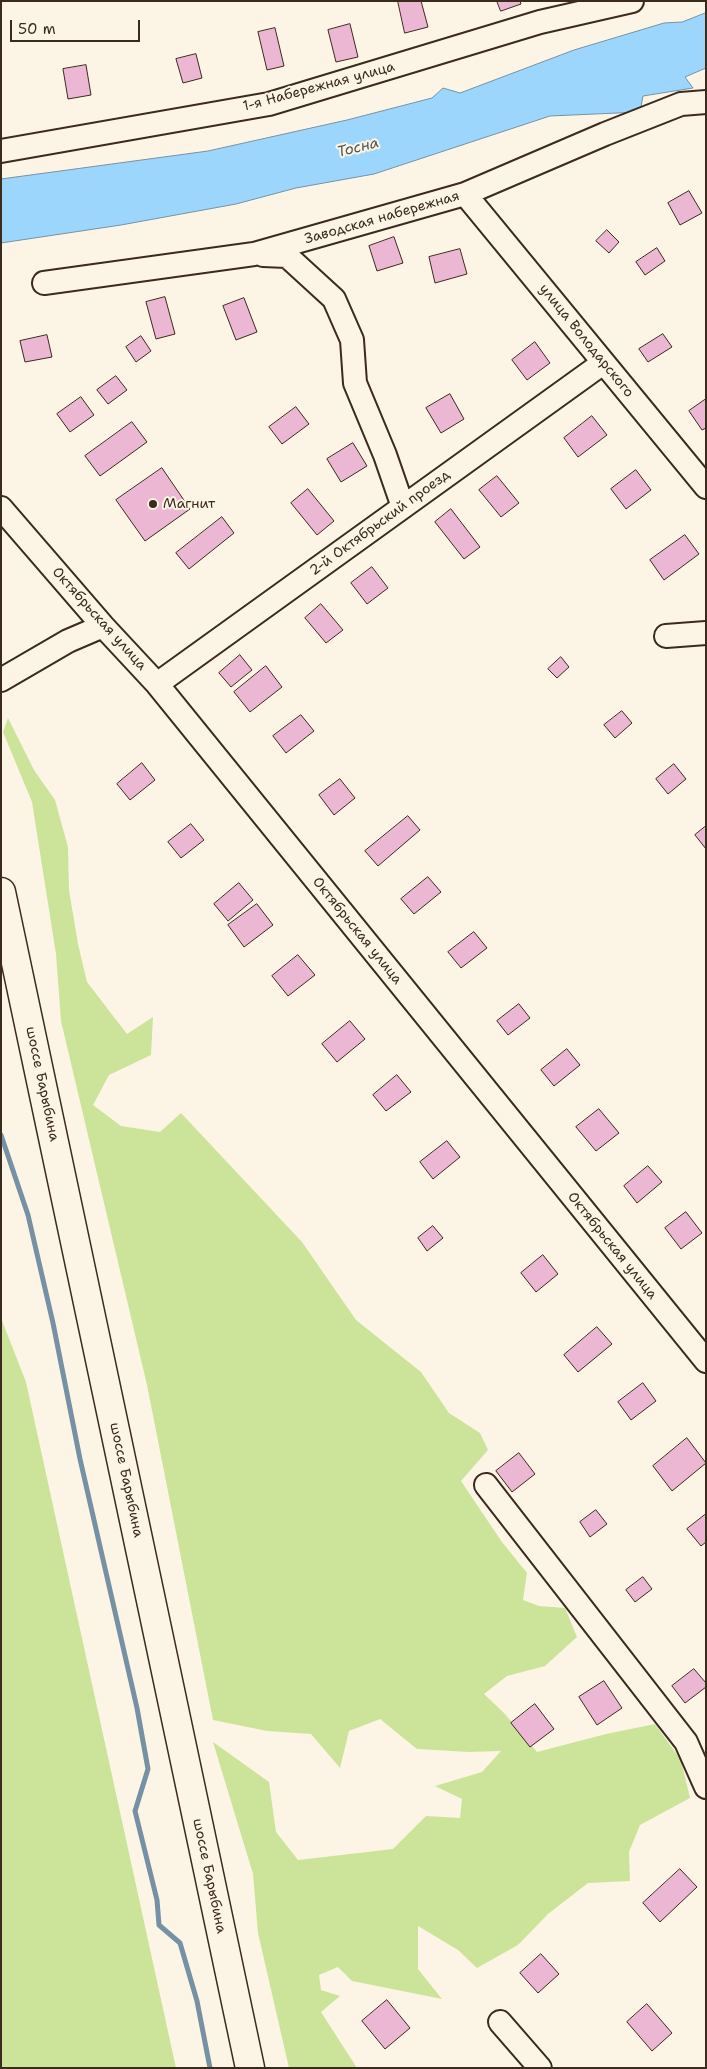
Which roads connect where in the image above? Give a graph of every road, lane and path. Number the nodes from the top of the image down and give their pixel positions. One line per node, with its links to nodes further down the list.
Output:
1 (632, 1): 3 (street, 1-я Набережная улица)
2 (706, 102): 4 (street, Заводская набережная)
3 (1, 151)
4 (466, 194): 5 (street, Заводская набережная); 7 (street, улица Володарского)
5 (254, 254): 6 (street, Заводская набережная); 9 (street)
6 (44, 283)
7 (604, 363): 8 (street, улица Володарского); 9 (street, 2-й Октябрьский проезд)
8 (706, 487)
9 (403, 507): 15 (street, 2-й Октябрьский проезд)
10 (1, 508): 11 (street, Октябрьская улица)
11 (103, 626): 14 (street); 15 (street, Октябрьская улица)
12 (706, 633): 13 (street)
13 (666, 636)
14 (1, 680)
15 (157, 684): 17 (street, Октябрьская улица)
16 (1, 892): 21 (main road, шоссе Барыбина)
17 (706, 1361)
18 (486, 1485): 19 (street)
19 (706, 1787)
20 (500, 2022): 22 (street)
21 (250, 2068)
22 (540, 2068)

